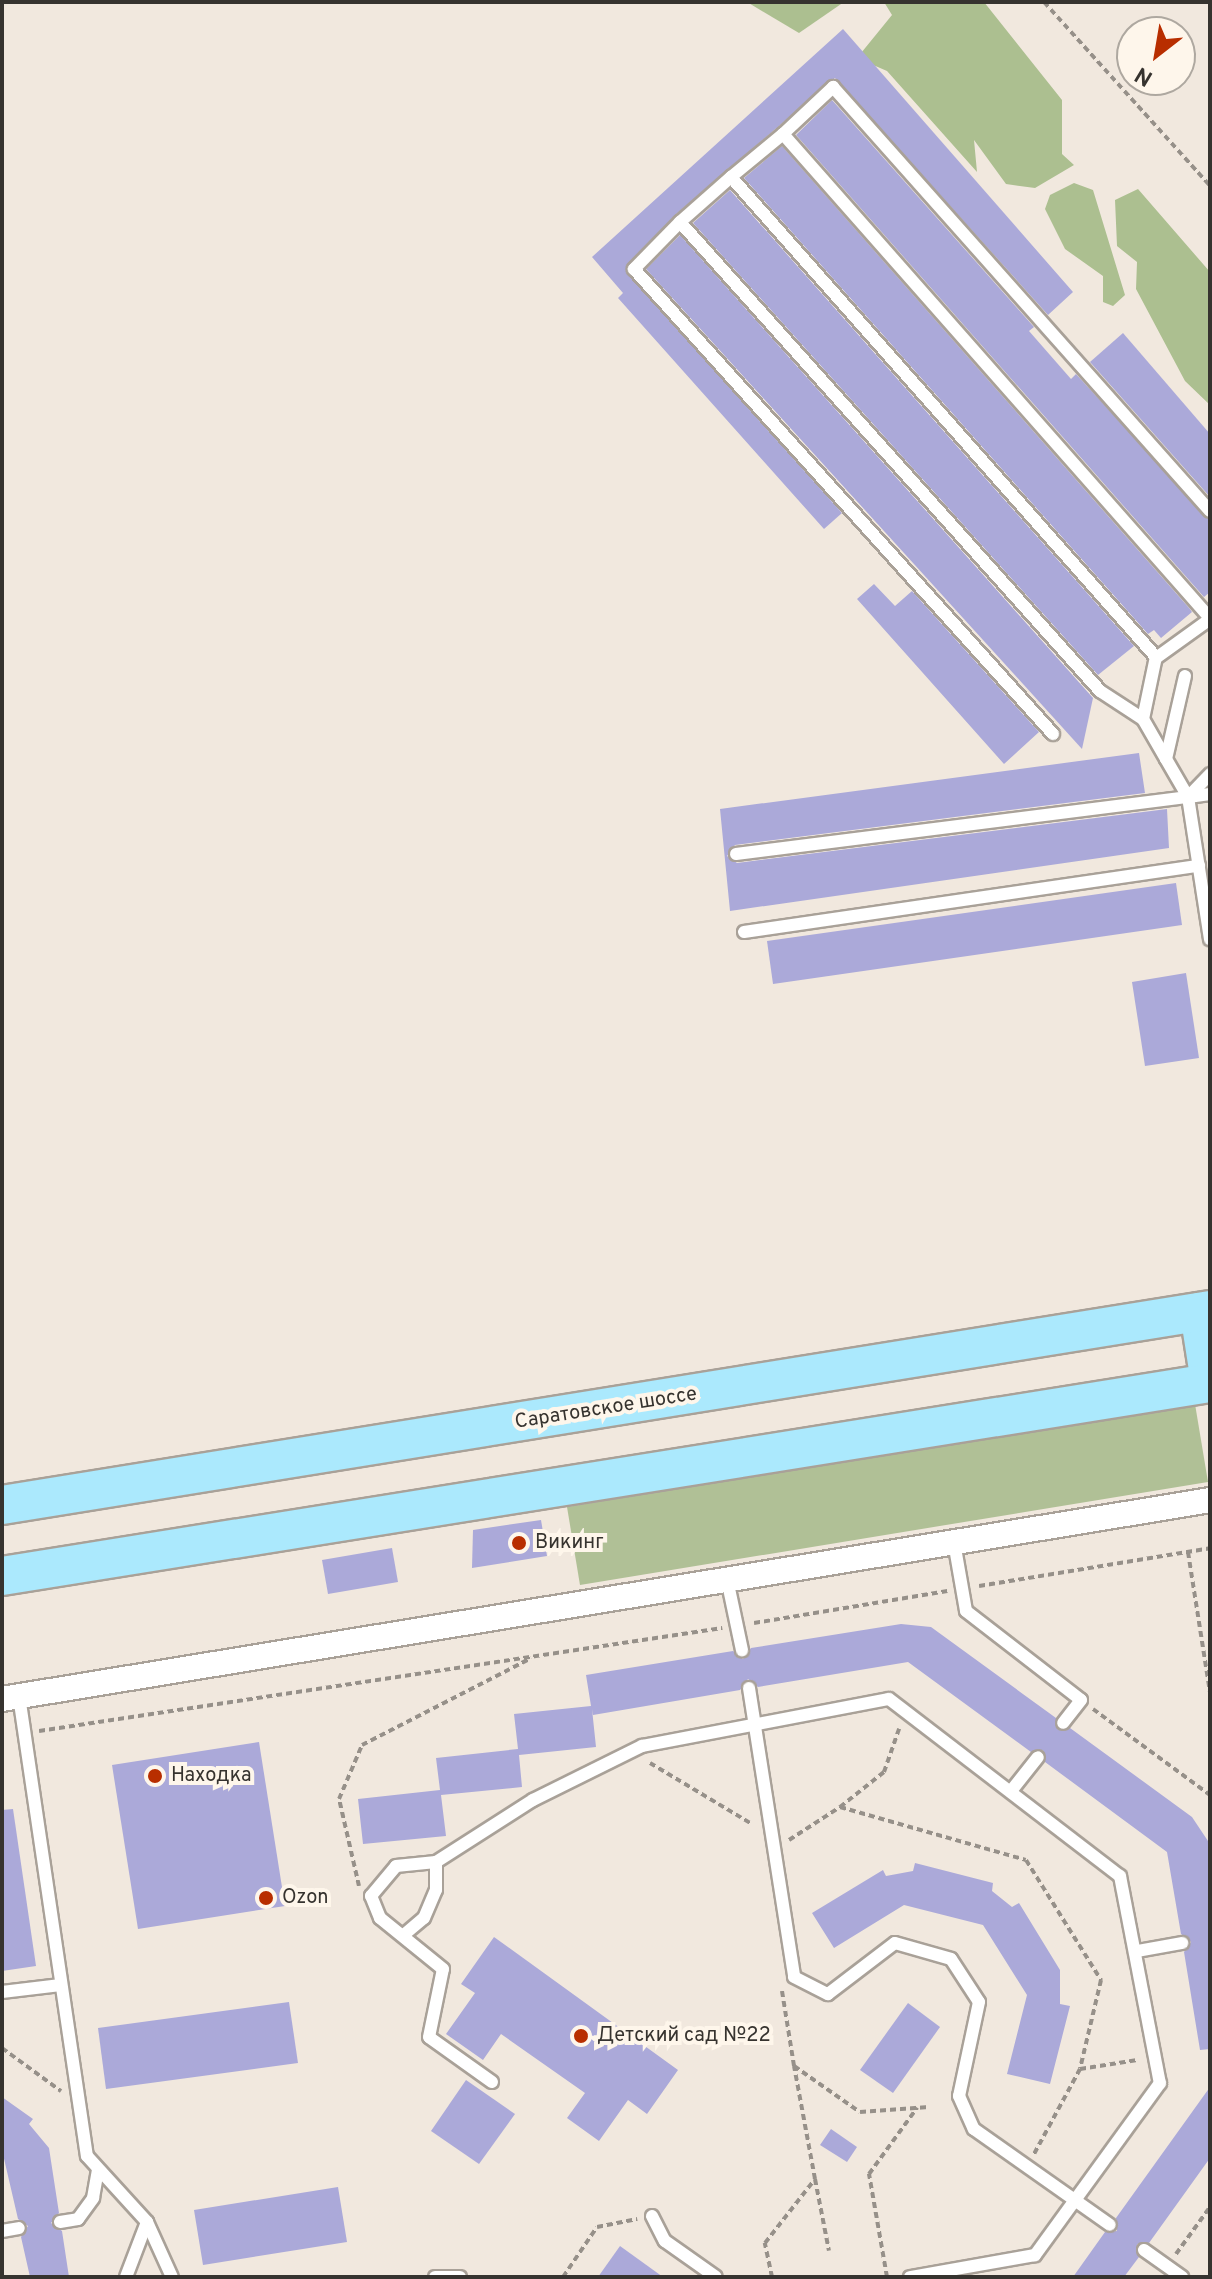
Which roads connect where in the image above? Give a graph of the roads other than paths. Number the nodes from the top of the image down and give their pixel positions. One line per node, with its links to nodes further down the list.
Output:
1 (783, 134): 2 (lane); 4 (lane); 5 (lane)
2 (731, 177): 3 (lane); 6 (lane)
3 (680, 222): 8 (lane); 9 (lane)
4 (1210, 511)
5 (1210, 619): 6 (lane)
6 (1156, 658): 8 (lane)
7 (1185, 676): 10 (lane)
8 (1143, 719): 10 (lane)
9 (1053, 734)
10 (1166, 759): 13 (lane)
11 (1210, 774): 13 (lane)
12 (1210, 794): 13 (lane)
13 (1188, 797): 14 (lane); 15 (lane)
14 (736, 854)
15 (1199, 866): 16 (lane); 17 (lane)
16 (744, 932)
17 (1210, 939)
18 (1204, 1311): 19 (main road); 21 (main road, Саратовское шоссе)
19 (1210, 1383): 23 (main road)
20 (1210, 1500): 22 (street)
21 (2, 1505)
22 (954, 1542): 24 (street); 29 (lane)
23 (2, 1576)
24 (727, 1579): 25 (lane); 27 (street)
25 (742, 1650)
26 (749, 1688): 28 (lane)
27 (10, 1698): 36 (lane)
28 (753, 1721): 31 (lane); 32 (lane); 40 (lane)
29 (1063, 1723)
30 (1038, 1757): 31 (lane)
31 (1011, 1791): 35 (lane)
32 (436, 1862): 33 (lane); 33 (lane)
33 (406, 1933): 38 (lane)
34 (1182, 1943): 35 (lane)
35 (1137, 1951): 40 (lane)
36 (61, 1985): 37 (lane); 39 (lane)
37 (2, 1992)
38 (492, 2082)
39 (98, 2169): 42 (lane); 43 (lane)
40 (1075, 2200): 44 (lane); 53 (lane)
41 (652, 2216): 52 (lane)
42 (60, 2222)
43 (147, 2222): 48 (lane); 49 (lane)
44 (1110, 2225)
45 (19, 2228): 46 (lane)
46 (2, 2231)
47 (1144, 2250): 54 (lane)
48 (126, 2277)
49 (172, 2277)
50 (435, 2277): 51 (lane)
51 (460, 2277)
52 (716, 2277)
53 (910, 2277)
54 (1182, 2277)

